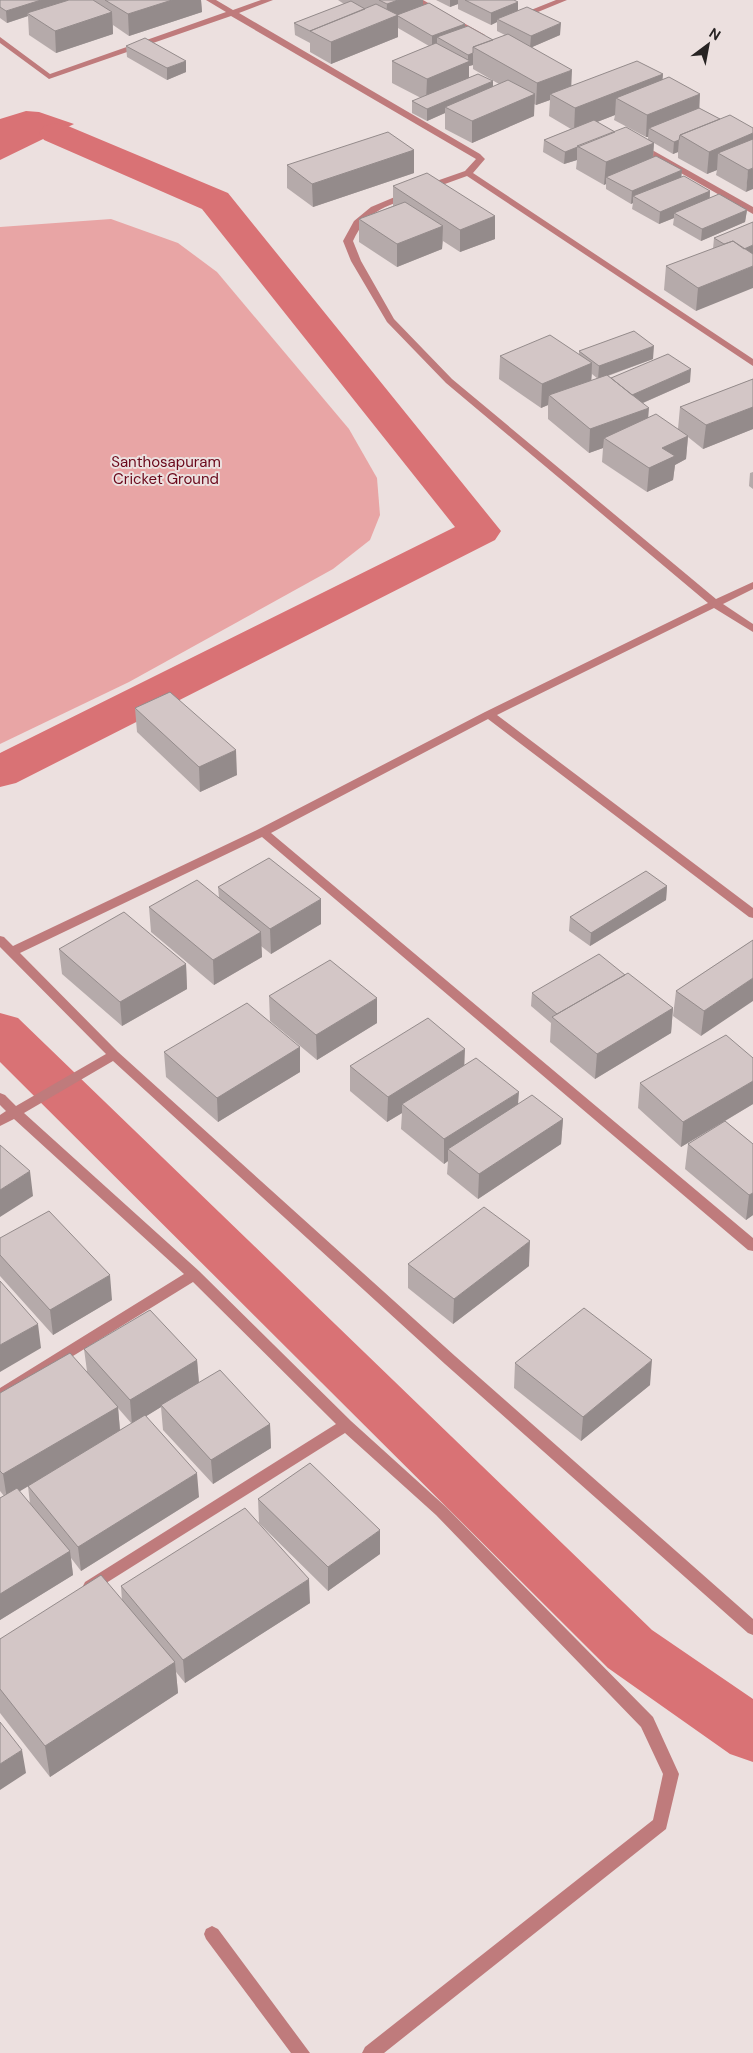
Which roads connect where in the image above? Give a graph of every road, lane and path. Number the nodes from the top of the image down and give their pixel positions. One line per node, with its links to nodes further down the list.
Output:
1 (210, 0): 6 (street)
2 (269, 0): 6 (street)
3 (417, 0): 8 (street)
4 (563, 0): 5 (street)
5 (530, 12)
6 (231, 13): 7 (street); 10 (street)
7 (0, 39)
8 (493, 41)
9 (628, 140): 11 (street)
10 (468, 173): 12 (street); 14 (street)
11 (753, 211)
12 (753, 362)
13 (753, 585): 14 (street)
14 (714, 603): 15 (street); 16 (street)
15 (753, 629)
16 (489, 714): 17 (street); 18 (street)
17 (263, 832): 20 (street); 25 (street)
18 (753, 914)
19 (0, 940): 20 (street)
20 (12, 952): 21 (street)
21 (108, 1058): 23 (street); 30 (street)
22 (0, 1098): 23 (street)
23 (14, 1113): 24 (street); 26 (street)
24 (0, 1121)
25 (753, 1246)
26 (194, 1275): 27 (street); 28 (street)
27 (0, 1395)
28 (346, 1425): 29 (street); 33 (street)
29 (76, 1595)
30 (753, 1628)
31 (212, 1934): 32 (street)
32 (301, 2053)
33 (371, 2053)

